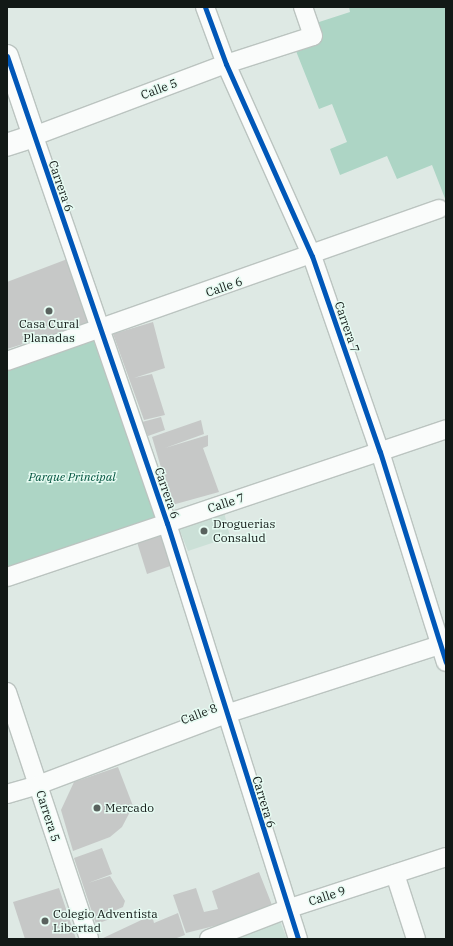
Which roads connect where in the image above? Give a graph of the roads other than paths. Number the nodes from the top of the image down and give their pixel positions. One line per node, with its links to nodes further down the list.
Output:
1 (205, 7): 4 (street, Carrera 7)
2 (304, 7): 4 (street, Calle 5)
3 (7, 56): 5 (street, Carrera 6)
4 (226, 64): 5 (street, Calle 5); 8 (street, Carrera 7)
5 (34, 136): 6 (street, Calle 5); 9 (street, Carrera 6)
6 (7, 145)
7 (439, 209): 8 (street, Calle 6)
8 (312, 256): 9 (street, Calle 6); 12 (street, Carrera 7)
9 (101, 330): 10 (street, Calle 6); 13 (street, Carrera 6)
10 (7, 361)
11 (446, 429): 12 (street, Calle 7)
12 (380, 452): 13 (street, Calle 7); 15 (street, Carrera 7)
13 (167, 523): 14 (street, Calle 7); 18 (street, Carrera 6)
14 (7, 577)
15 (443, 644): 16 (street, Carrera 7); 18 (street, Calle 8)
16 (446, 662)
17 (7, 692): 19 (street, Carrera 5)
18 (226, 714): 19 (street, Calle 8); 23 (street, Carrera 6)
19 (38, 785): 20 (street, Calle 8); 24 (street, Carrera 5)
20 (7, 794)
21 (446, 856): 22 (street, Calle 9)
22 (395, 874): 23 (street, Calle 9); 27 (street)
23 (287, 909): 25 (street, Calle 9); 26 (street, Carrera 6)
24 (89, 939)
25 (209, 939)
26 (298, 939)
27 (416, 939)

